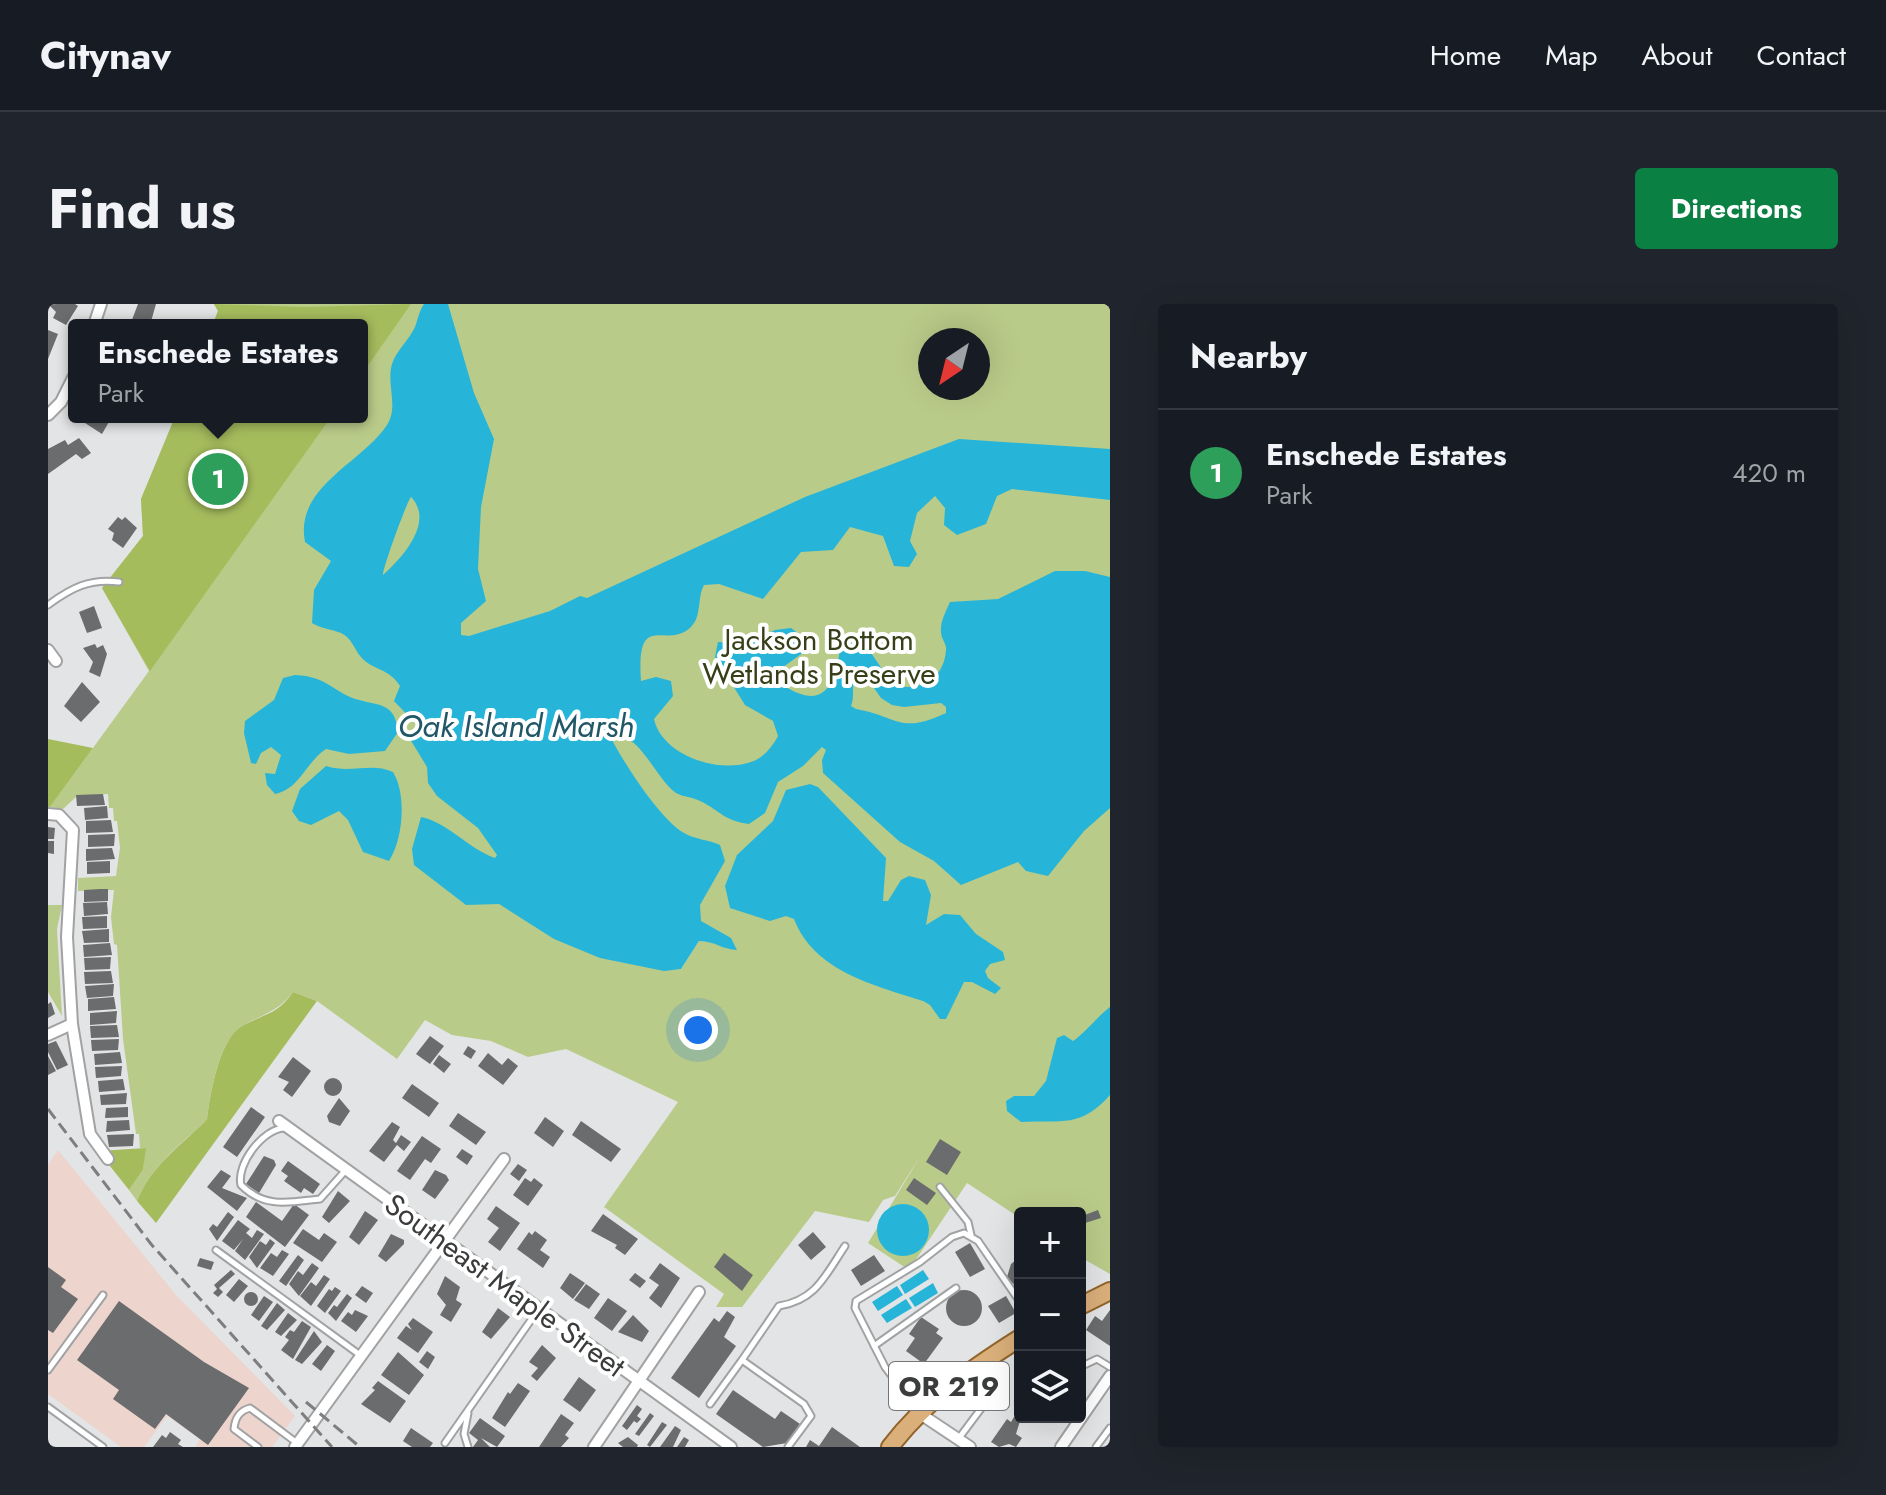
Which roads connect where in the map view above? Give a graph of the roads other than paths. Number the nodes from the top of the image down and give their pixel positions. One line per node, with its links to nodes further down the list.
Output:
1 (68, 388): 2 (street)
2 (48, 415)
3 (119, 582): 4 (lane)
4 (48, 605)
5 (48, 650): 6 (street)
6 (56, 661)
7 (48, 814): 8 (street)
8 (72, 1024): 9 (street); 12 (street)
9 (48, 1035)
10 (279, 1121): 11 (street, Southeast Maple Street)
11 (289, 1128): 14 (street, Southeast Maple Street); 14 (lane)
12 (108, 1159)
13 (504, 1159): 17 (street)
14 (346, 1170): 17 (street, Southeast Maple Street)
15 (940, 1187): 16 (lane)
16 (972, 1236): 23 (lane); 28 (lane)
17 (444, 1241): 26 (street, Southeast Maple Street); 29 (street)
18 (845, 1246): 30 (lane)
19 (216, 1250): 29 (lane)
20 (956, 1288): 28 (lane)
21 (1110, 1291): 25 (main road)
22 (699, 1292): 35 (street)
23 (1014, 1294)
24 (103, 1295): 33 (lane)
25 (1086, 1303)
26 (539, 1309): 35 (street, Southeast Maple Street); 39 (lane)
27 (1014, 1342): 40 (main road, OR 219)
28 (874, 1346): 40 (lane)
29 (361, 1356): 44 (street)
30 (742, 1360): 37 (lane); 50 (lane)
31 (1086, 1364): 32 (lane)
32 (1110, 1367)
33 (48, 1370)
34 (1110, 1376): 53 (street)
35 (639, 1381): 48 (street); 49 (street, Southeast Maple Street)
36 (1001, 1403): 42 (lane)
37 (710, 1404)
38 (48, 1407): 45 (lane)
39 (469, 1408): 43 (lane); 47 (lane)
40 (919, 1413): 42 (street); 51 (main road, OR 219)
41 (1110, 1428): 54 (lane)
42 (958, 1439): 52 (street)
43 (445, 1443)
44 (296, 1445): 46 (lane)
45 (103, 1447)
46 (258, 1447)
47 (468, 1447)
48 (594, 1447)
49 (731, 1447)
50 (788, 1447)
51 (890, 1447)
52 (970, 1447)
53 (1061, 1447)
54 (1096, 1447)

